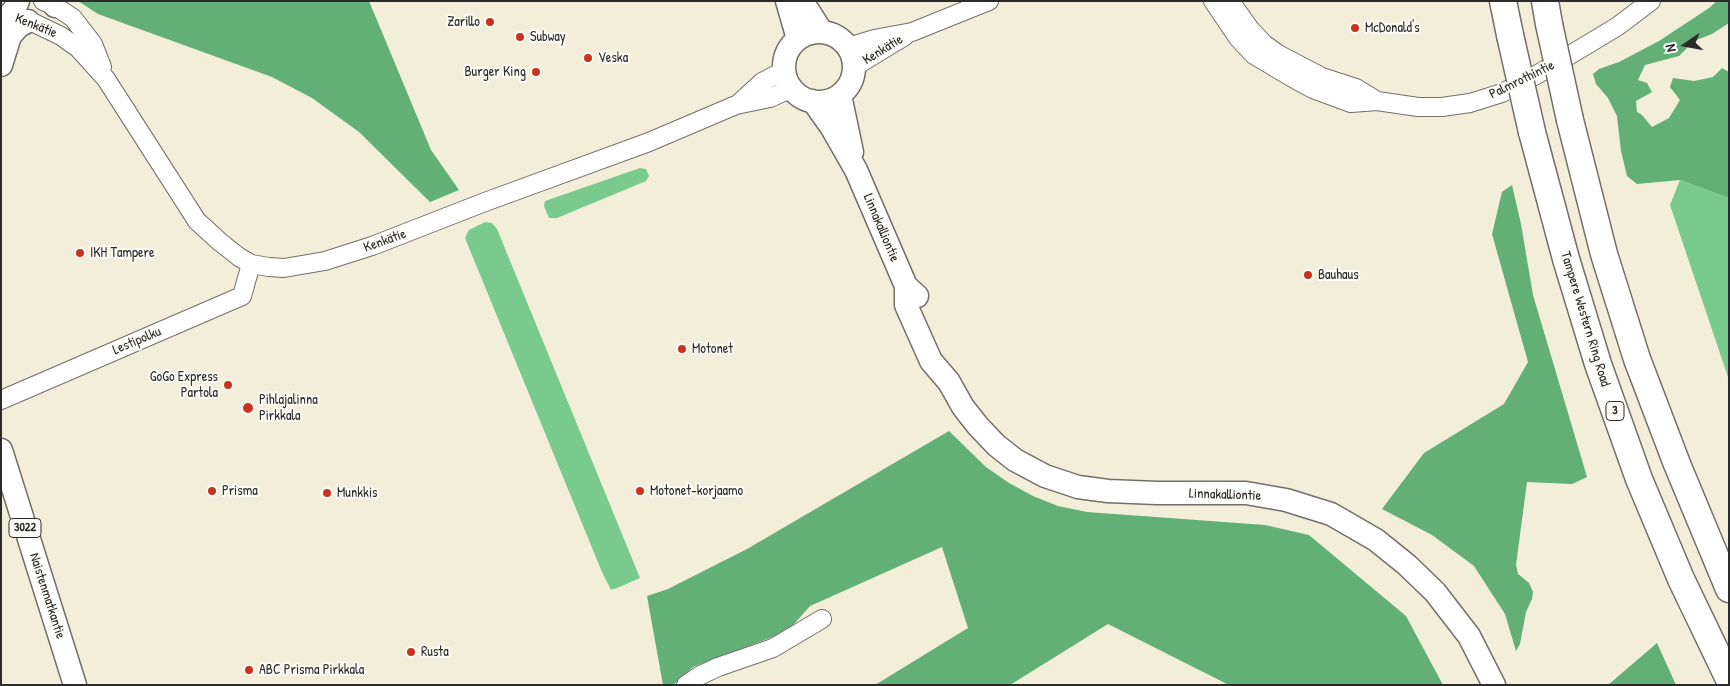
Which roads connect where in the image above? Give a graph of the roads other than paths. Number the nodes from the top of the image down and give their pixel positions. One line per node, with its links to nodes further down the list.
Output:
1 (787, 1): 12 (main road)
2 (802, 1): 11 (main road)
3 (989, 1): 13 (street, Kenkätie)
4 (1213, 1): 18 (street, Palmrothintie)
5 (1230, 1): 18 (street, Palmrothintie)
6 (1504, 1): 26 (highway, Tampere Western Ring Road / 3, bridge)
7 (1651, 1): 18 (street, Palmrothintie)
8 (50, 3): 15 (street, Kenkätie)
9 (1547, 13): 24 (highway, bridge)
10 (10, 17): 14 (main road); 15 (street, Kenkätie)
11 (822, 32): 12 (main road); 13 (main road)
12 (798, 39): 16 (main road)
13 (851, 57): 17 (main road)
14 (1, 65)
15 (106, 79): 21 (street, Kenkätie)
16 (788, 79): 19 (main road); 21 (street, Kenkätie)
17 (840, 96): 19 (main road); 20 (main road, Linnakalliontie)
18 (1377, 101)
19 (813, 102): 20 (main road, Linnakalliontie)
20 (856, 170): 29 (main road, Linnakalliontie)
21 (251, 264): 22 (street, Lestipolku)
22 (1, 400)
23 (1, 450): 27 (main road, Naistenmatkantie / 3022)
24 (1729, 589)
25 (822, 619): 28 (street)
26 (1729, 680)
27 (75, 685)
28 (686, 685)
29 (1494, 685)

